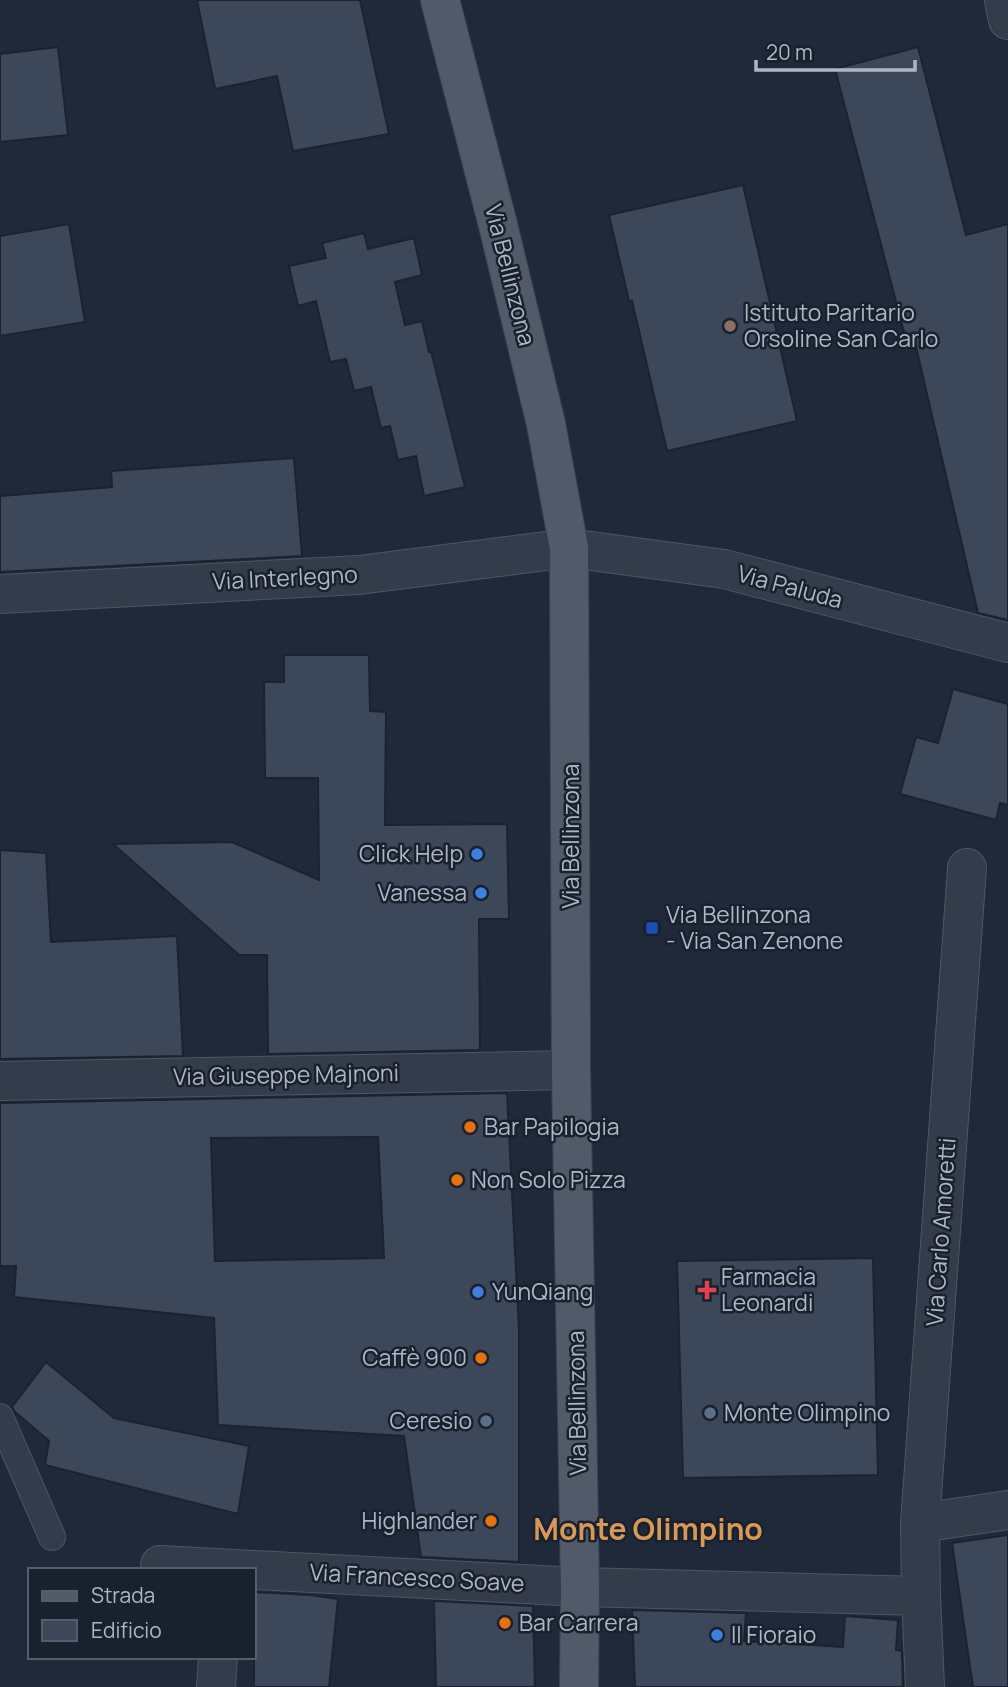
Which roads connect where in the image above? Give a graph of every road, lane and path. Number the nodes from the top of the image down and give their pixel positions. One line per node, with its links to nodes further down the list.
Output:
1 (440, 0): 4 (main road, Via Bellinzona)
2 (1004, 0): 3 (street)
3 (1008, 20)
4 (569, 548): 5 (street, Via Interlegno); 6 (street, Via Paluda); 8 (main road, Via Bellinzona)
5 (0, 594)
6 (1008, 643)
7 (967, 868): 12 (street, Via Carlo Amoretti)
8 (571, 1070): 9 (street, Via Giuseppe Majnoni); 17 (main road, Via Bellinzona)
9 (0, 1081)
10 (0, 1417): 13 (lane)
11 (1008, 1510): 12 (street)
12 (920, 1523): 18 (street, Via Carlo Amoretti)
13 (52, 1537)
14 (160, 1565): 15 (street, Via Francesco Soave)
15 (218, 1568)
16 (256, 1570): 17 (street, Via Francesco Soave)
17 (580, 1587): 18 (street); 21 (main road, Via Bellinzona)
18 (921, 1596): 22 (street, Via Carlo Amoretti)
19 (218, 1659): 20 (street)
20 (216, 1687)
21 (579, 1687)
22 (925, 1687)

